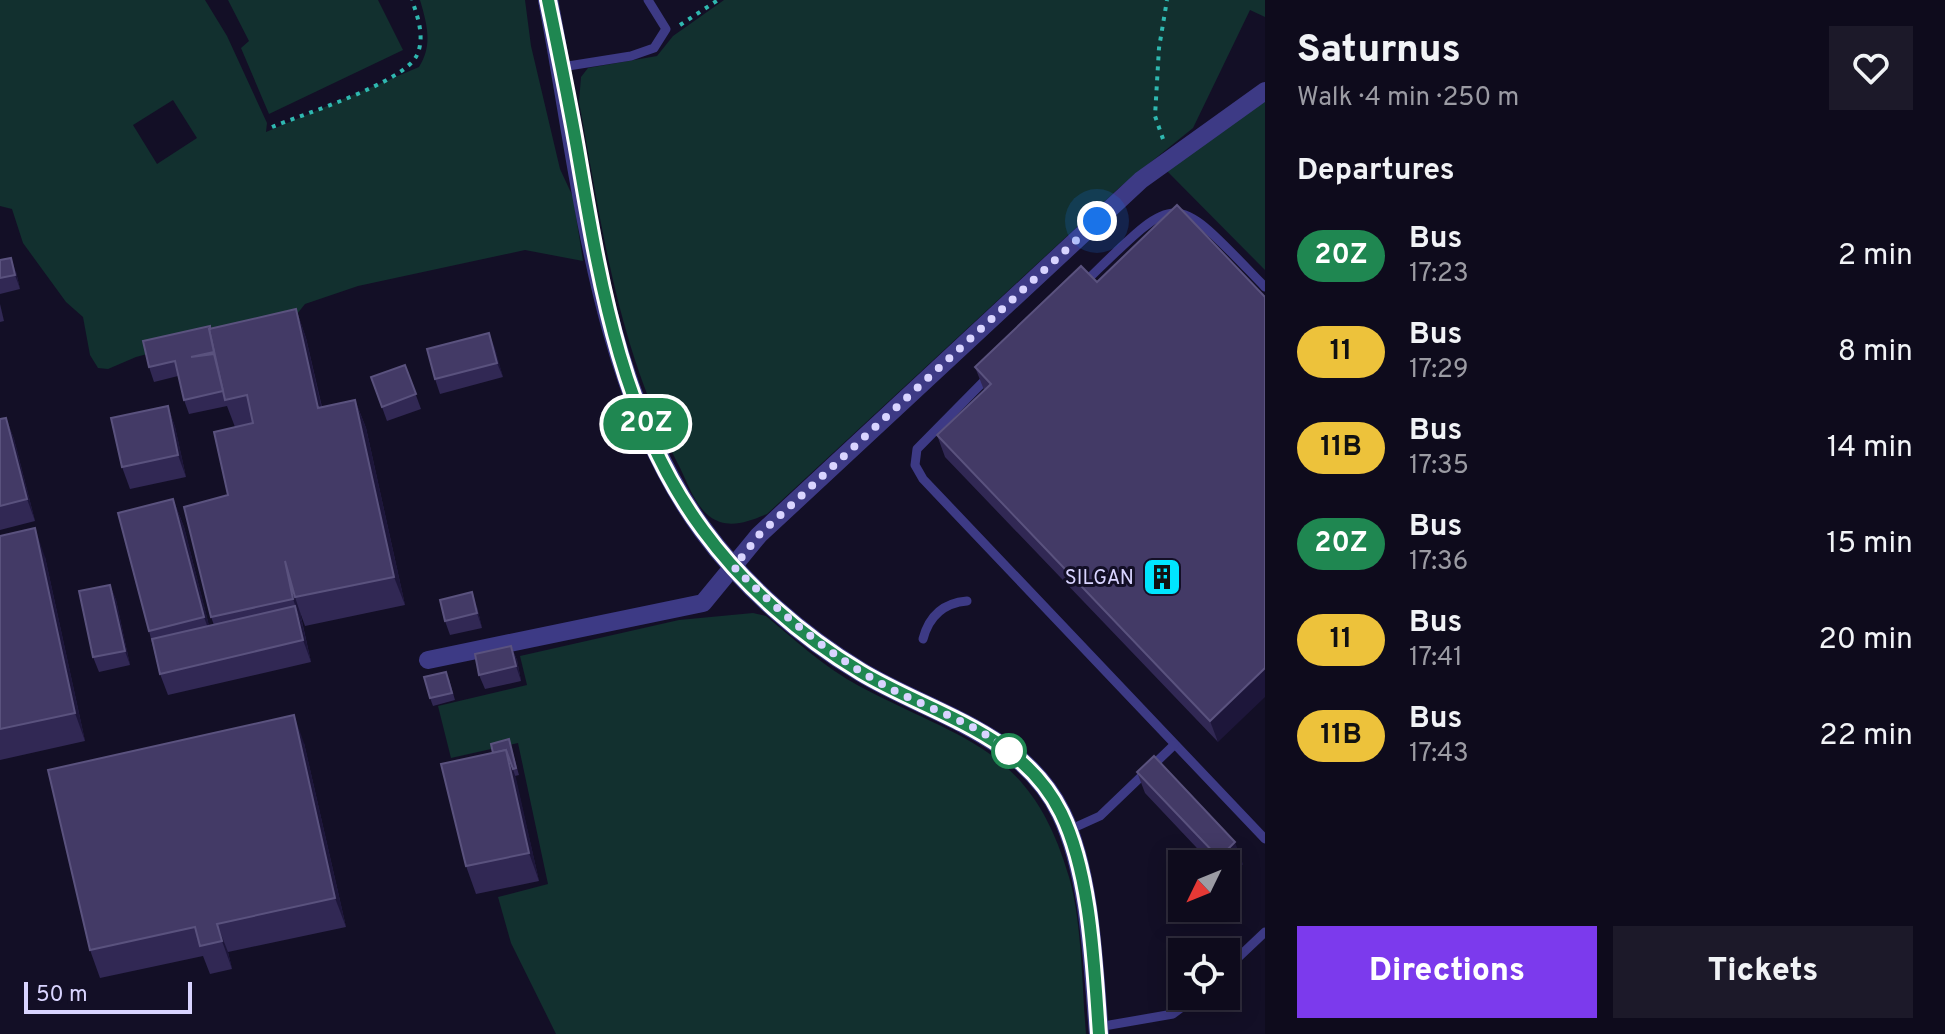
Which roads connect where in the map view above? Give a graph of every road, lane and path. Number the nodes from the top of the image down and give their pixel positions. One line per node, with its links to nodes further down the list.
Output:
1 (412, 0): 9 (path)
2 (548, 0): 7 (street)
3 (648, 0): 6 (lane)
4 (718, 0): 6 (path)
5 (1167, 0): 10 (path)
6 (666, 29): 7 (lane)
7 (562, 67): 14 (street)
8 (1265, 91): 10 (street)
9 (272, 127)
10 (1172, 155): 14 (street)
11 (1265, 287): 12 (lane)
12 (1073, 294)
13 (996, 369): 18 (lane)
14 (734, 567): 17 (street); 19 (street)
15 (967, 601): 16 (lane)
16 (923, 639)
17 (428, 660)
18 (1174, 745): 19 (lane); 20 (lane)
19 (1069, 830): 24 (street)
20 (1265, 839)
21 (1265, 932): 22 (lane)
22 (1240, 956)
23 (1178, 1010): 24 (lane)
24 (1098, 1030)

